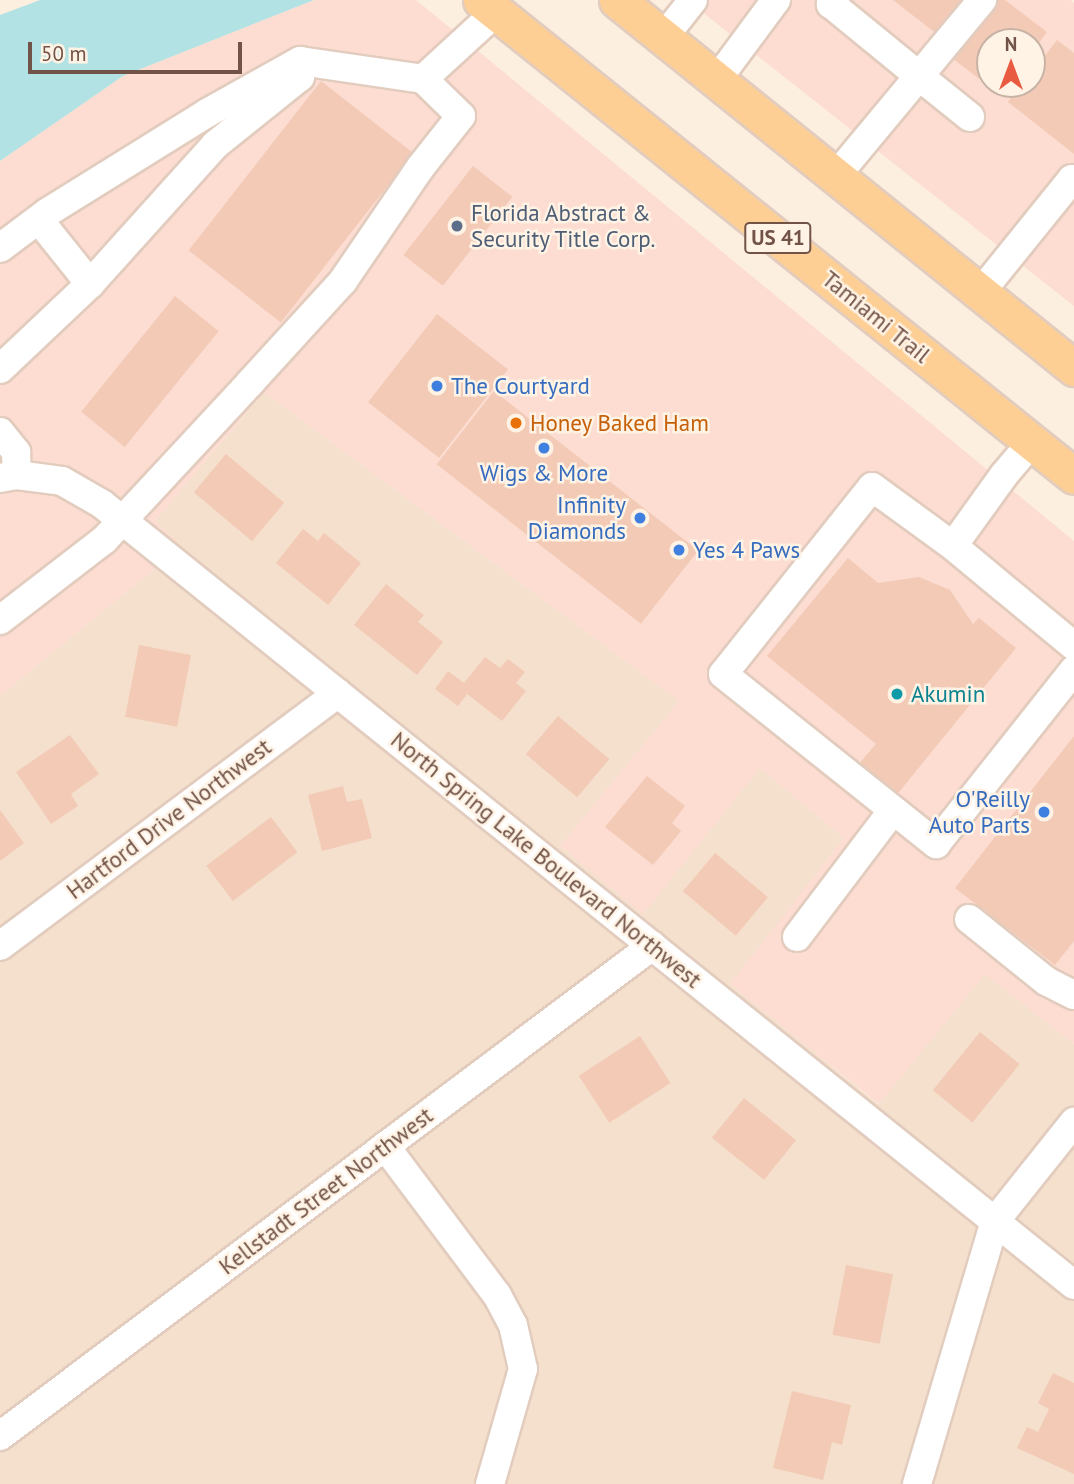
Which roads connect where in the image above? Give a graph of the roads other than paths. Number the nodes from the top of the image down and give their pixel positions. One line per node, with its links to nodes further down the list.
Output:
1 (617, 0): 7 (main road)
2 (692, 0): 7 (street)
3 (776, 0): 11 (street)
4 (835, 0): 9 (street)
5 (982, 0): 9 (street)
6 (488, 6): 10 (street); 22 (main road, Tamiami Trail / US 41)
7 (663, 38): 11 (main road)
8 (300, 61): 10 (street); 15 (street); 17 (street)
9 (919, 76): 12 (street); 13 (street)
10 (423, 79): 25 (street)
11 (716, 81): 13 (main road)
12 (970, 117)
13 (835, 177): 18 (main road)
14 (1074, 181): 18 (street)
15 (39, 220): 16 (street); 17 (street)
16 (0, 248)
17 (90, 284): 20 (street)
18 (980, 293): 19 (main road)
19 (1074, 368)
20 (0, 369)
21 (0, 432): 23 (street)
22 (1032, 442): 24 (main road, Tamiami Trail / US 41); 26 (street)
23 (8, 476): 25 (street, North Spring Lake Boulevard Northwest)
24 (1074, 476)
25 (123, 521): 27 (street); 30 (street, North Spring Lake Boulevard Northwest)
26 (953, 546): 28 (street); 31 (street)
27 (0, 620)
28 (1074, 646)
29 (1074, 670): 31 (street)
30 (338, 693): 34 (street, Hartford Drive Northwest); 35 (street, North Spring Lake Boulevard Northwest)
31 (893, 810): 33 (street)
32 (969, 919): 36 (street)
33 (797, 937)
34 (0, 946)
35 (652, 946): 38 (street, Kellstadt Street Northwest); 39 (street, North Spring Lake Boulevard Northwest)
36 (1074, 995)
37 (1074, 1122): 39 (street)
38 (385, 1146): 41 (street, Kellstadt Street Northwest); 42 (street)
39 (995, 1221): 40 (street, North Spring Lake Boulevard Northwest); 43 (street)
40 (1074, 1285)
41 (0, 1436)
42 (490, 1484)
43 (917, 1484)

